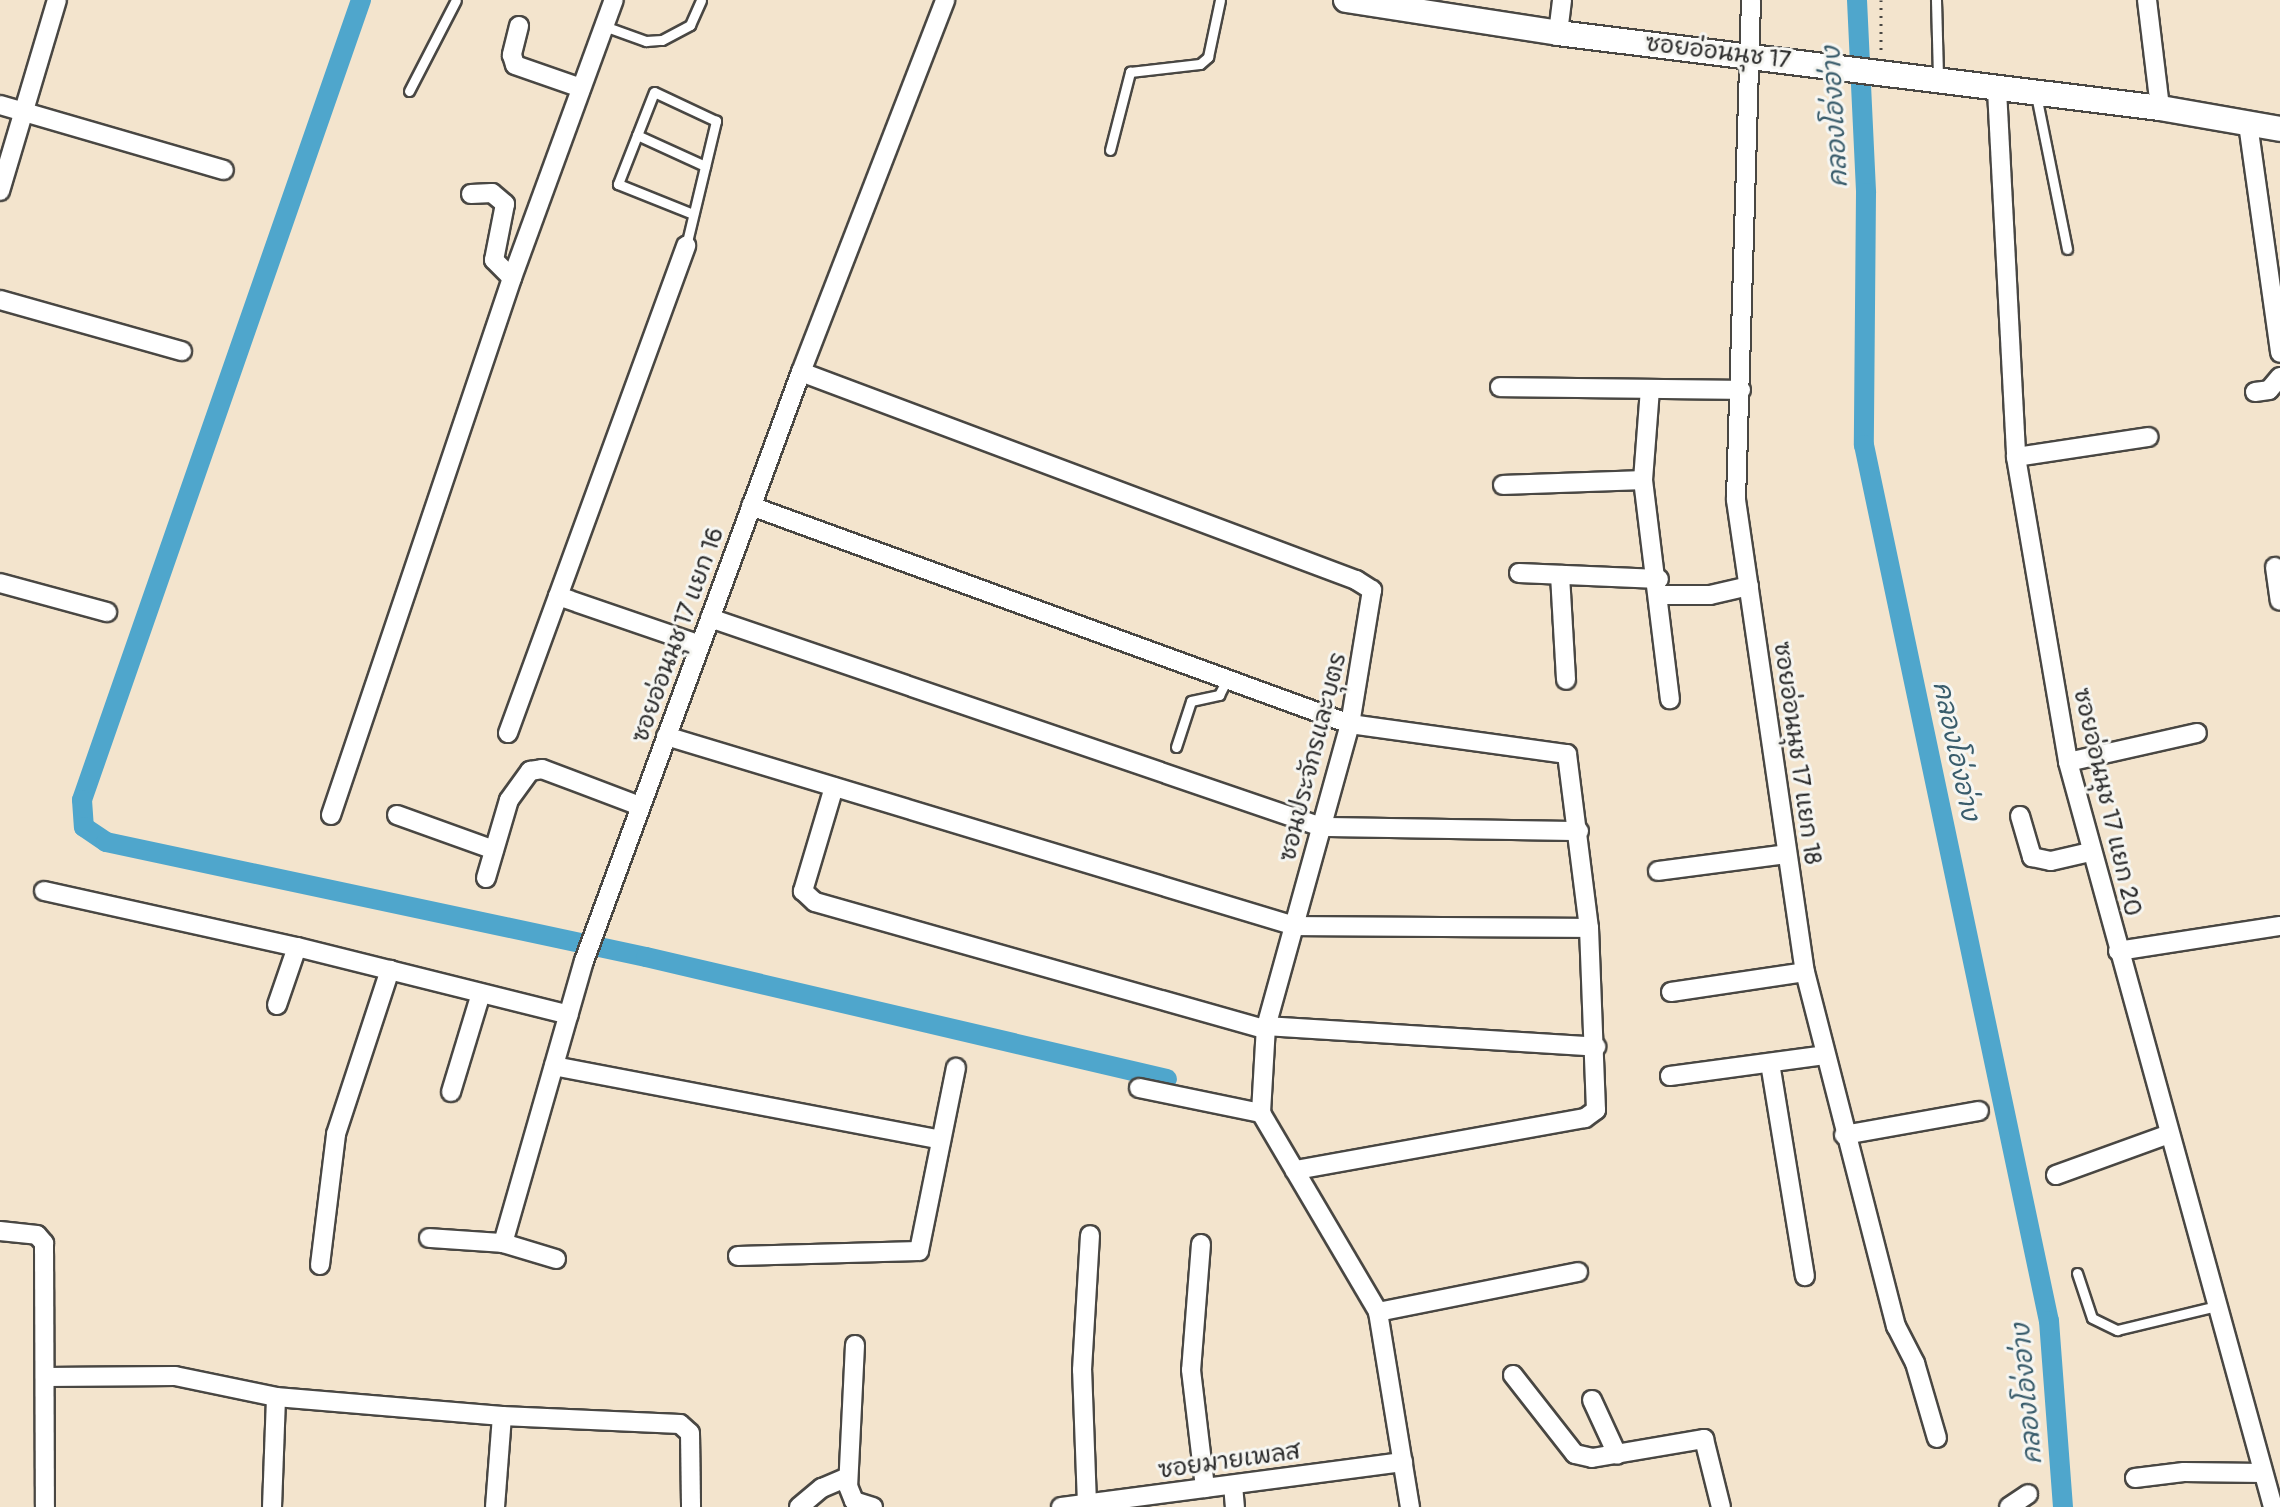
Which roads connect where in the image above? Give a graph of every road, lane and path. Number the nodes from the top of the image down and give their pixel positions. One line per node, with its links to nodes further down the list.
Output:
1 (57, 0): 25 (street)
2 (456, 0): 21 (lane)
3 (614, 0): 14 (street)
4 (701, 0): 14 (lane)
5 (945, 0): 41 (street, ซอยอ่อนนุช 17 แยก 16)
6 (1220, 0): 29 (lane)
7 (1346, 0): 15 (street, ซอยอ่อนนุช 17)
8 (1562, 0): 15 (street)
9 (1751, 0): 16 (street, ซอยอ่อนนุช 17 แยก 18)
10 (1881, 0): 17 (path)
11 (1936, 0): 18 (lane)
12 (2147, 0): 24 (street)
13 (519, 26): 19 (street)
14 (604, 26): 19 (street)
15 (1558, 33): 16 (street, ซอยอ่อนนุช 17)
16 (1751, 55): 17 (street, ซอยอ่อนนุช 17); 45 (street, ซอยอ่อนนุช 17 แยก 18)
17 (1881, 75): 18 (street, ซอยอ่อนนุช 17)
18 (1939, 82): 20 (street, ซอยอ่อนนุช 17)
19 (581, 88): 37 (street)
20 (1997, 90): 22 (street, ซอยอ่อนนุช 17); 48 (street, ซอยอ่อนนุช 17 แยก 20)
21 (409, 91)
22 (2036, 95): 24 (street, ซอยอ่อนนุช 17); 36 (lane)
23 (0, 105): 25 (street)
24 (2160, 108): 26 (street, ซอยอ่อนนุช 17)
25 (26, 112): 31 (street); 32 (street)
26 (2248, 124): 27 (street, ซอยอ่อนนุช 17); 40 (street)
27 (2280, 129)
28 (637, 135): 30 (lane); 30 (lane); 34 (lane)
29 (1110, 150)
30 (705, 166): 34 (lane)
31 (224, 170)
32 (0, 191)
33 (471, 194): 37 (street)
34 (693, 214): 35 (lane)
35 (686, 246): 58 (street)
36 (2067, 249)
37 (512, 278): 74 (street)
38 (0, 300): 39 (street)
39 (182, 351)
40 (2280, 353)
41 (801, 372): 51 (street, ซอยอ่อนนุช 17 แยก 16); 66 (street, ซอนประจักรและบุตร)
42 (2280, 377): 46 (street)
43 (1500, 387): 44 (street)
44 (1650, 389): 45 (street); 49 (street)
45 (1741, 390): 56 (street, ซอยอ่อนนุช 17 แยก 18)
46 (2255, 392)
47 (2148, 437): 48 (street)
48 (2016, 457): 71 (street, ซอยอ่อนนุช 17 แยก 20)
49 (1643, 480): 50 (street); 57 (street)
50 (1503, 485)
51 (751, 506): 61 (street, ซอยอ่อนนุช 17 แยก 16); 63 (street)
52 (2275, 567): 59 (street)
53 (1519, 573): 54 (street)
54 (1560, 575): 57 (street); 64 (street)
55 (0, 583): 60 (street)
56 (1749, 586): 57 (street); 81 (street, ซอยอ่อนนุช 17 แยก 18)
57 (1659, 587): 65 (street)
58 (558, 596): 62 (street); 67 (street)
59 (2280, 601)
60 (107, 612)
61 (710, 618): 62 (street, ซอยอ่อนนุช 17 แยก 16); 77 (street)
62 (700, 645): 69 (street, ซอยอ่อนนุช 17 แยก 16)
63 (1227, 679): 66 (street); 70 (lane)
64 (1566, 680)
65 (1670, 699)
66 (1350, 724): 77 (street, ซอนประจักรและบุตร); 78 (street)
67 (508, 733)
68 (2197, 733): 71 (street)
69 (666, 736): 72 (street); 73 (street, ซอยอ่อนนุช 17 แยก 16)
70 (1176, 747)
71 (2068, 762): 80 (street, ซอยอ่อนนุช 17 แยก 20)
72 (834, 787): 85 (street); 96 (street)
73 (640, 806): 79 (street); 95 (street, ซอยอ่อนนุช 17 แยก 16)
74 (331, 815)
75 (397, 815): 79 (street)
76 (2020, 816): 80 (street)
77 (1322, 827): 78 (street); 85 (street, ซอนประจักรและบุตร)
78 (1579, 831): 87 (street)
79 (494, 850): 83 (street)
80 (2090, 852): 89 (street, ซอยอ่อนนุช 17 แยก 20)
81 (1787, 854): 82 (street); 91 (street, ซอยอ่อนนุช 17 แยก 18)
82 (1658, 871)
83 (486, 878)
84 (44, 891): 88 (street)
85 (1295, 926): 87 (street); 96 (street, ซอนประจักรและบุตร)
86 (2280, 926): 89 (street)
87 (1589, 928): 97 (street)
88 (297, 947): 90 (street); 94 (street)
89 (2118, 951): 107 (street, ซอยอ่อนนุช 17 แยก 20)
90 (390, 970): 93 (street); 119 (street)
91 (1805, 972): 92 (street); 98 (street, ซอยอ่อนนุช 17 แยก 18)
92 (1671, 992)
93 (481, 993): 95 (street); 104 (street)
94 (277, 1005)
95 (569, 1015): 100 (street, ซอยอ่อนนุช 17 แยก 16)
96 (1266, 1028): 97 (street); 106 (street, ซอนประจักรและบุตร)
97 (1596, 1047): 110 (street)
98 (1825, 1055): 99 (street); 108 (street, ซอยอ่อนนุช 17 แยก 18)
99 (1770, 1063): 102 (street); 122 (street)
100 (554, 1066): 109 (street); 115 (street, ซอยอ่อนนุช 17 แยก 16)
101 (956, 1068): 109 (street)
102 (1670, 1076)
103 (1139, 1088): 106 (street)
104 (451, 1092)
105 (1979, 1111): 108 (street)
106 (1261, 1113): 110 (street)
107 (2169, 1134): 111 (street); 123 (street, ซอยอ่อนนุช 17 แยก 20)
108 (1844, 1135): 131 (street, ซอยอ่อนนุช 17 แยก 18)
109 (941, 1140): 117 (street)
110 (1295, 1170): 124 (street)
111 (2056, 1175)
112 (0, 1231): 127 (street)
113 (1090, 1235): 141 (street)
114 (429, 1238): 115 (street)
115 (503, 1243): 118 (street)
116 (1201, 1244): 138 (street)
117 (738, 1256)
118 (556, 1259)
119 (320, 1265)
120 (1578, 1272): 124 (street)
121 (2077, 1273): 123 (lane)
122 (1805, 1276)
123 (2216, 1306): 134 (street, ซอยอ่อนนุช 17 แยก 20)
124 (1378, 1312): 133 (street)
125 (855, 1345): 135 (street)
126 (1513, 1375): 132 (street)
127 (45, 1377): 128 (street); 142 (street)
128 (276, 1397): 130 (street); 143 (street)
129 (1592, 1400): 132 (street)
130 (502, 1416): 144 (street); 145 (street)
131 (1937, 1438)
132 (1617, 1454): 151 (street)
133 (1403, 1462): 137 (street, ซอยมายเพลส); 150 (street)
134 (2263, 1473): 136 (street); 153 (street, ซอยอ่อนนุช 17 แยก 20)
135 (848, 1477): 146 (street); 147 (street)
136 (2135, 1478)
137 (1233, 1485): 138 (street, ซอยมายเพลส); 149 (street)
138 (1205, 1488): 140 (street, ซอยมายเพลส)
139 (2028, 1494): 152 (street)
140 (1128, 1503): 141 (street, ซอยมายเพลส)
141 (1087, 1504): 148 (street, ซอยมายเพลส)
142 (45, 1507)
143 (272, 1507)
144 (495, 1507)
145 (691, 1507)
146 (799, 1507)
147 (873, 1507)
148 (1061, 1507)
149 (1235, 1507)
150 (1410, 1507)
151 (1721, 1507)
152 (2009, 1507)
153 (2273, 1507)

